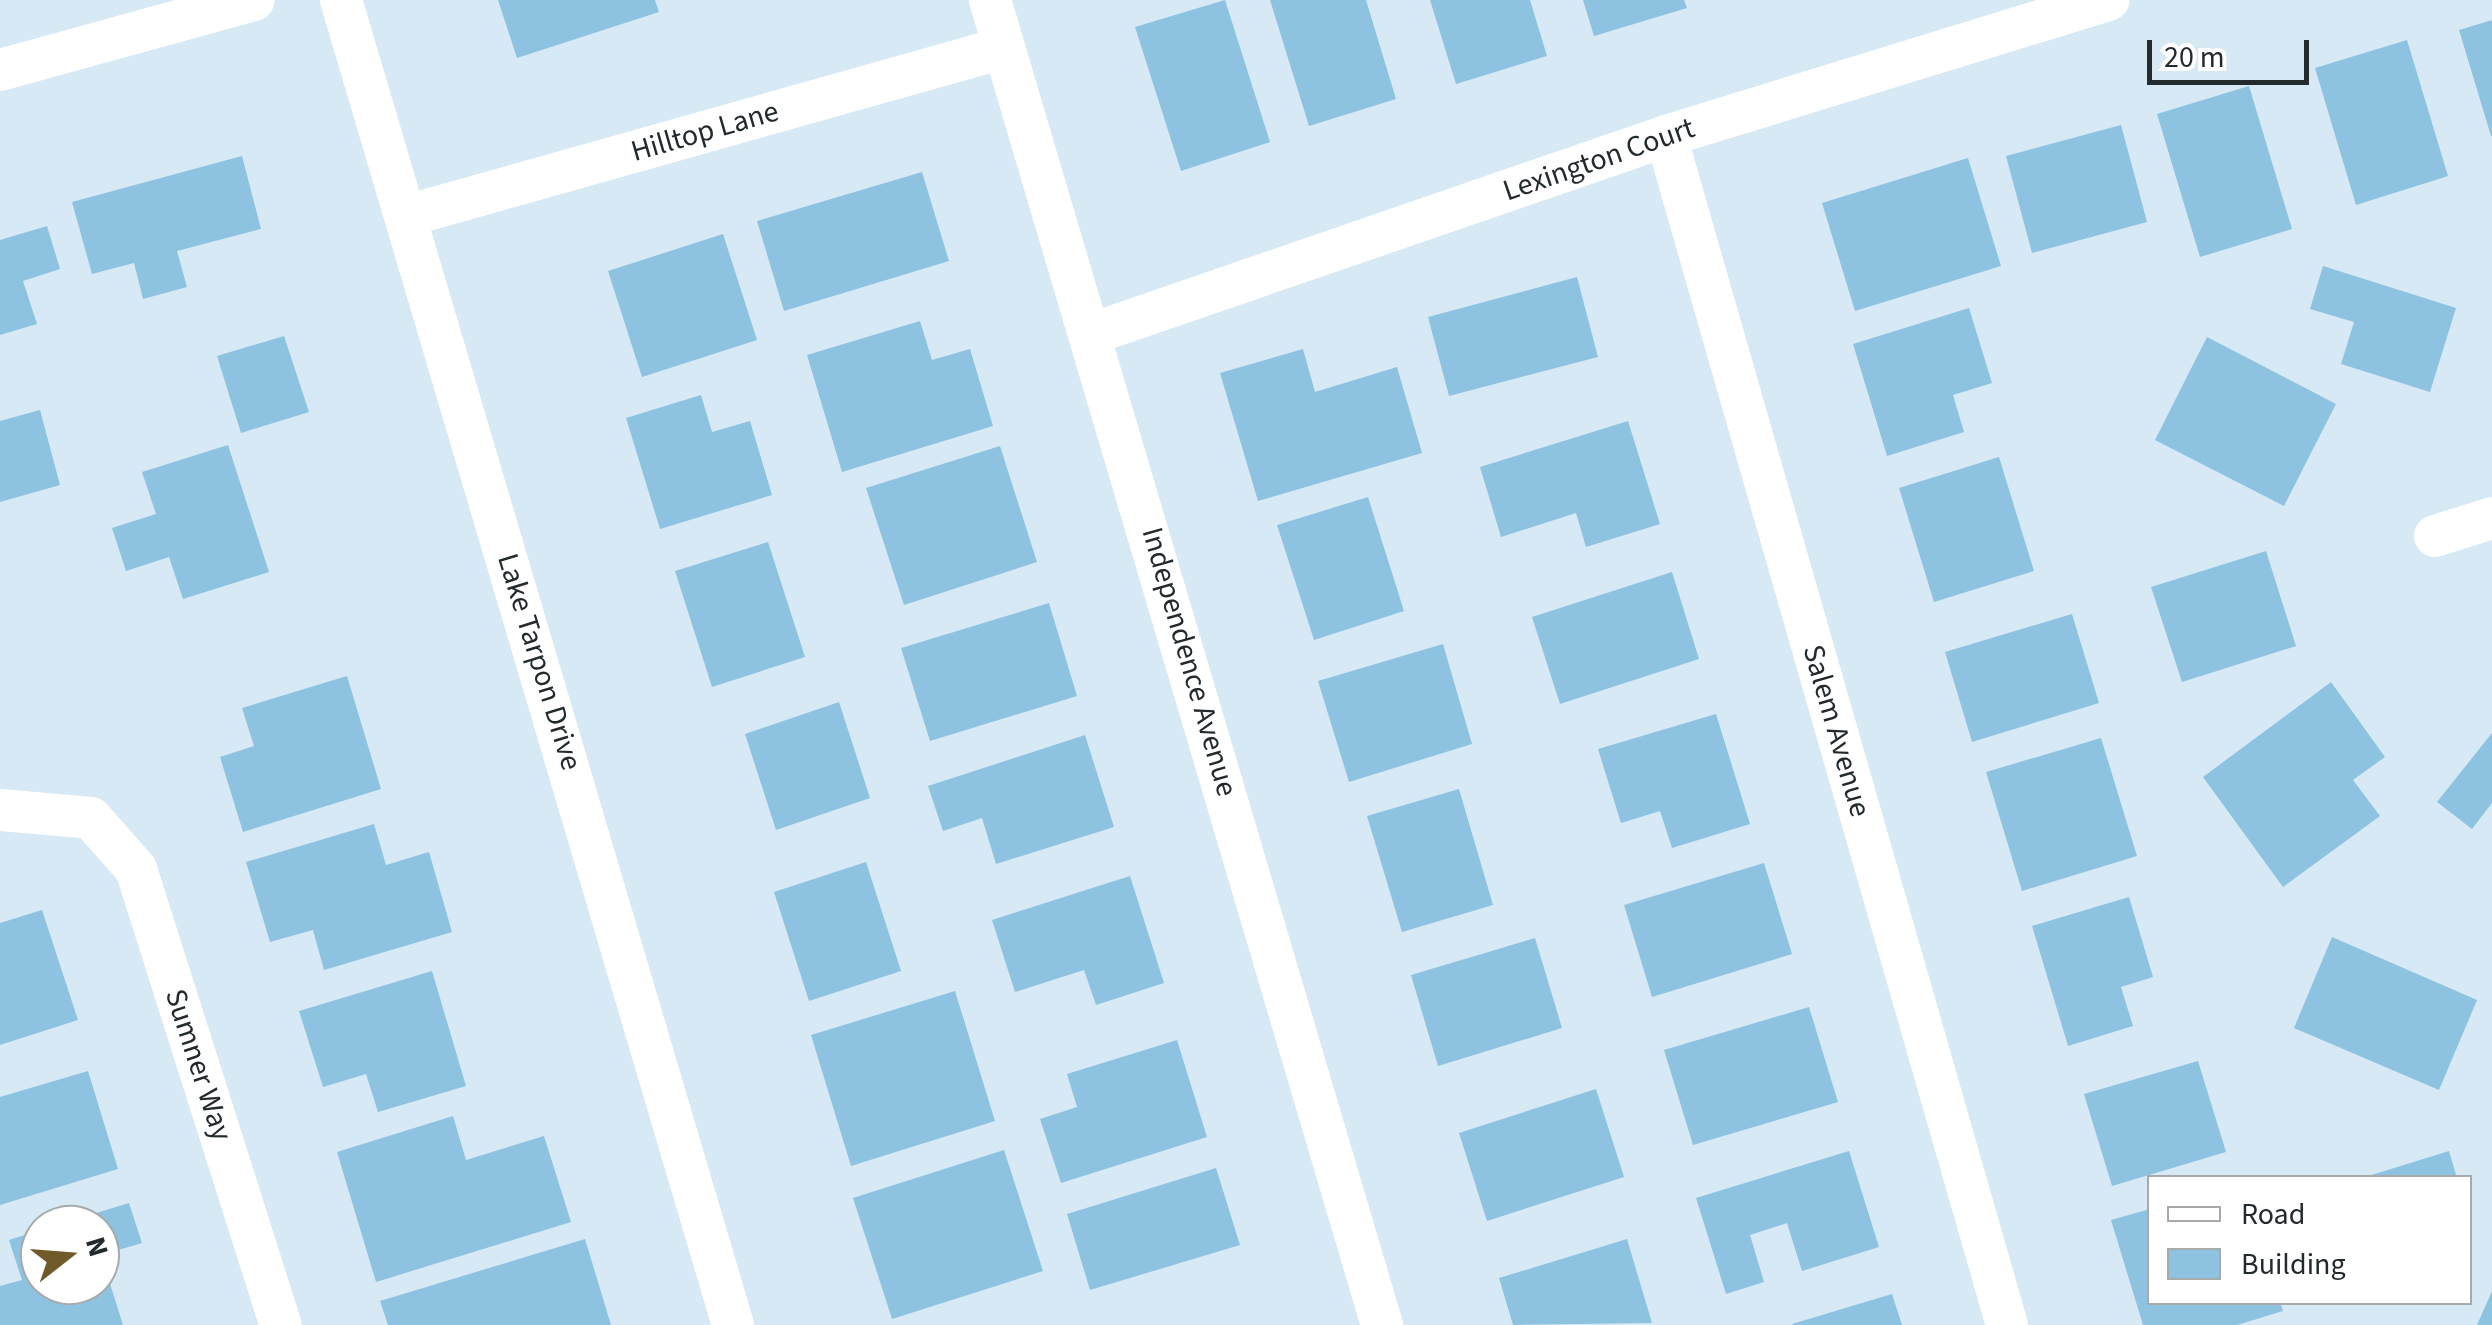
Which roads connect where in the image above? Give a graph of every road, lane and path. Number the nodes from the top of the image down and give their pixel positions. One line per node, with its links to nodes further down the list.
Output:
1 (254, 0): 6 (street)
2 (341, 0): 8 (street, Lake Tarpon Drive)
3 (990, 0): 5 (street, Independence Avenue)
4 (2109, 0): 7 (street, Lexington Court)
5 (1003, 48): 8 (street, Hilltop Lane); 9 (street, Independence Avenue)
6 (0, 70)
7 (1666, 136): 9 (street, Lexington Court); 16 (street, Salem Avenue)
8 (406, 216): 14 (street, Lake Tarpon Drive)
9 (1094, 333): 15 (street, Independence Avenue)
10 (2492, 518): 11 (street)
11 (2436, 536)
12 (0, 810): 13 (street, Sumner Way)
13 (280, 1325)
14 (734, 1325)
15 (1382, 1325)
16 (2007, 1325)

